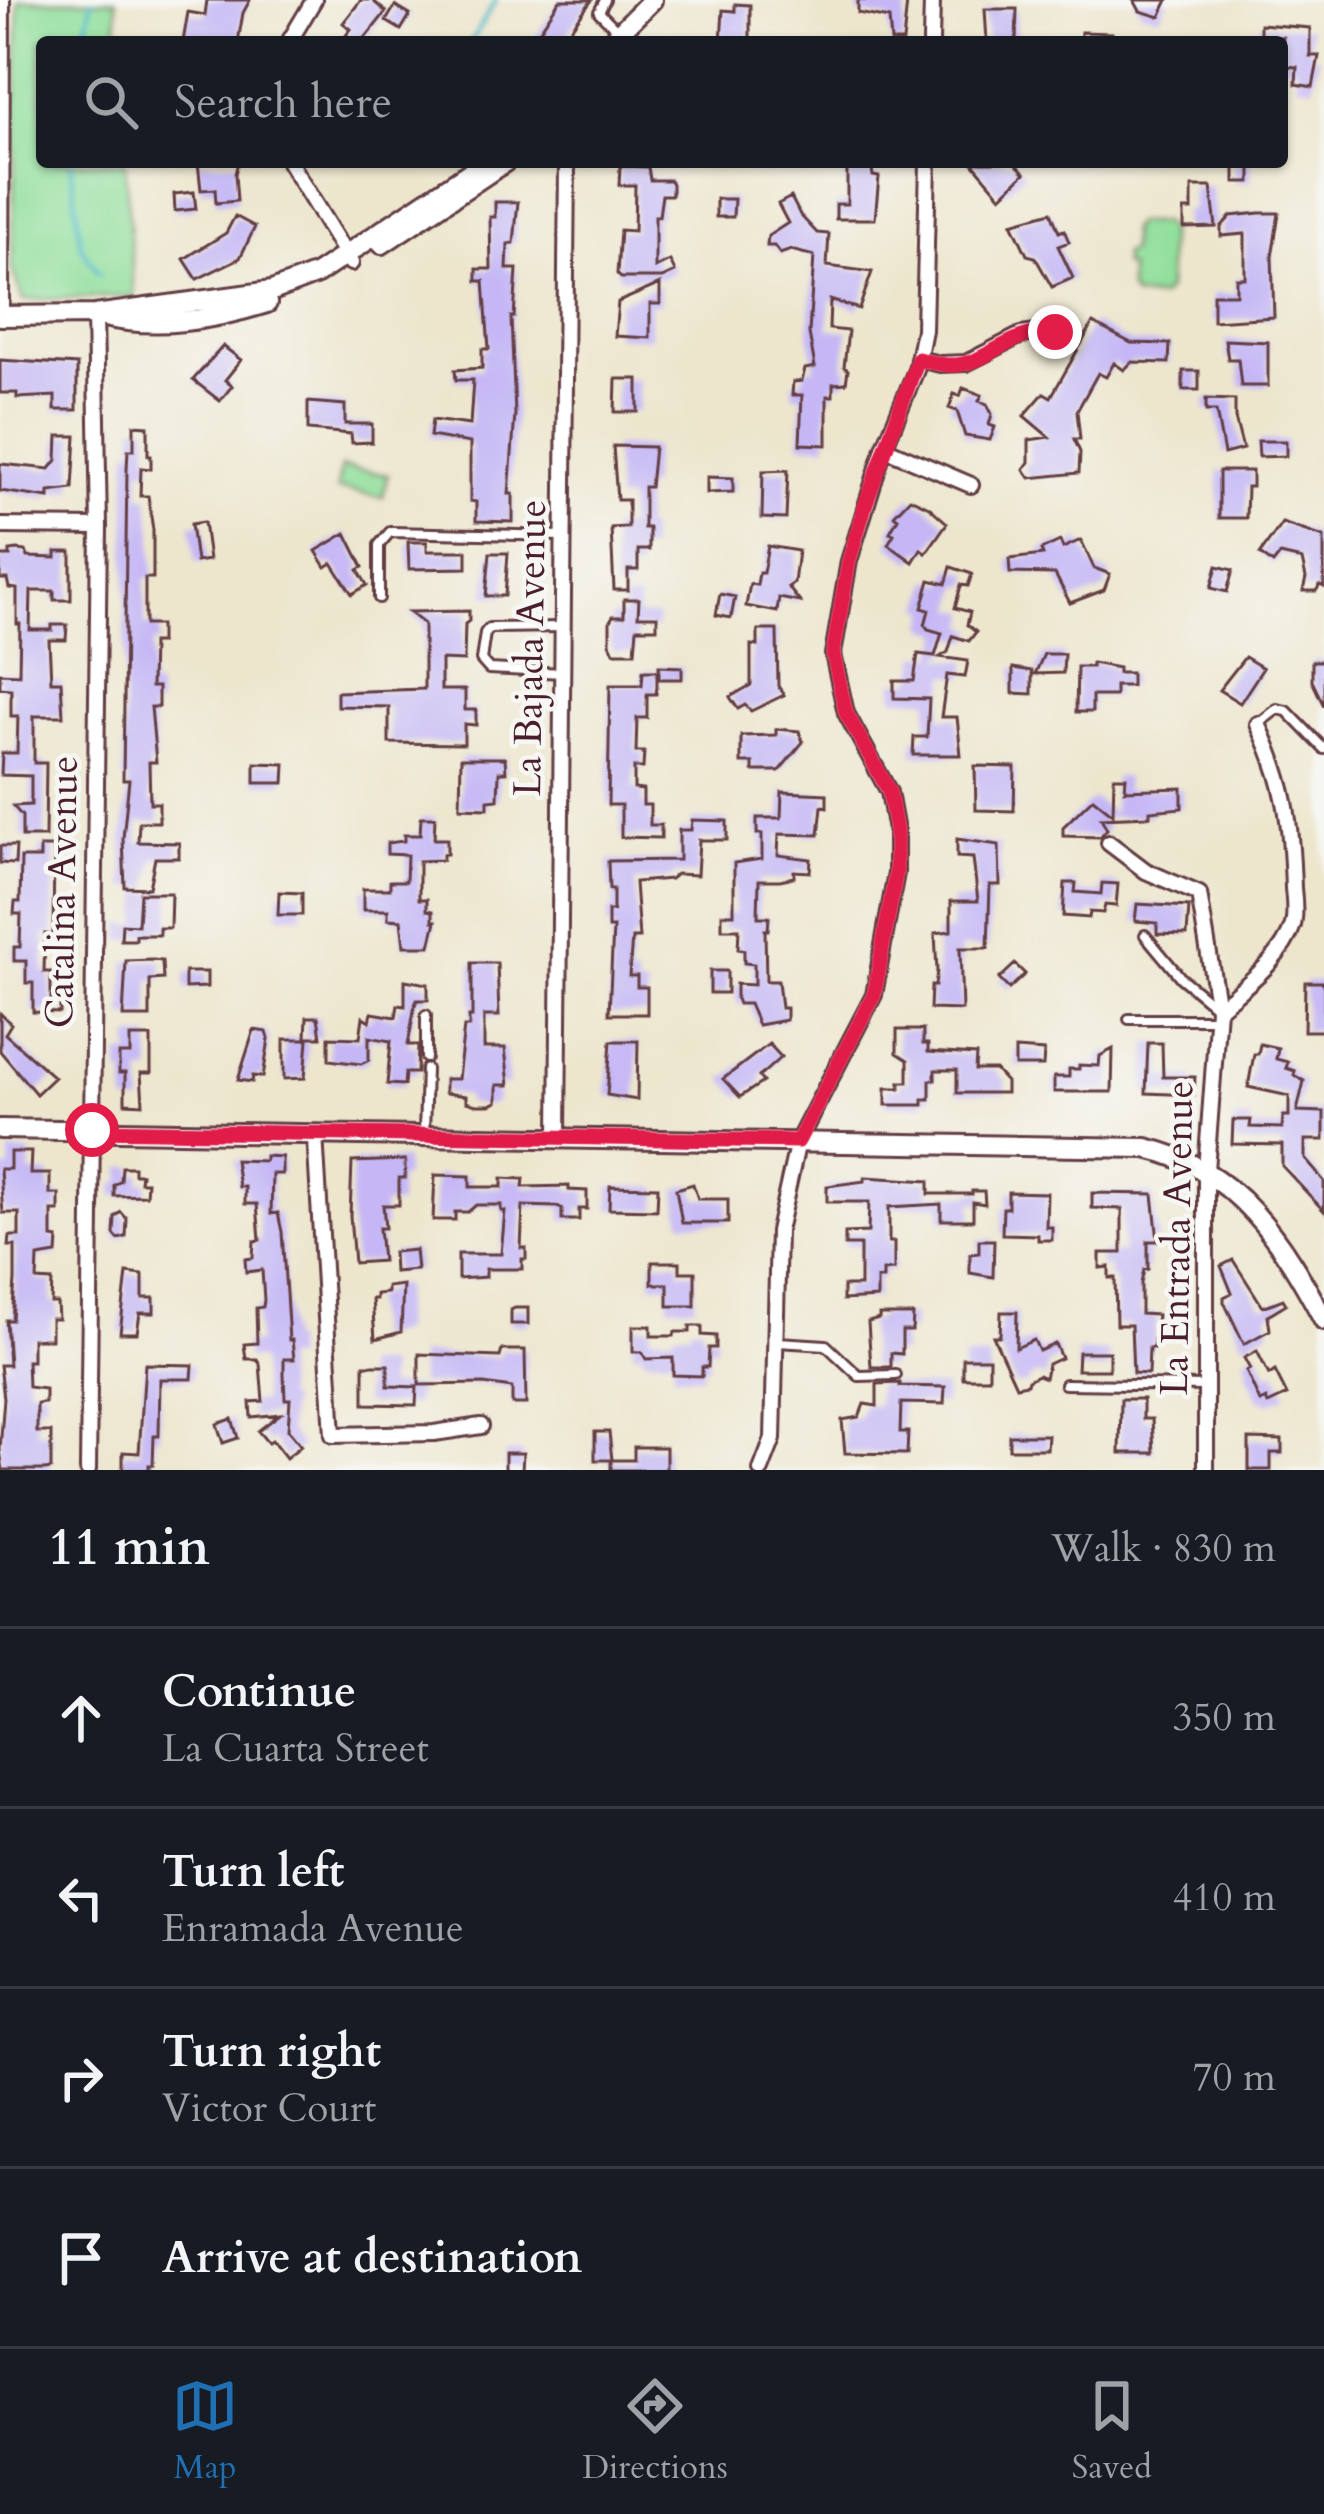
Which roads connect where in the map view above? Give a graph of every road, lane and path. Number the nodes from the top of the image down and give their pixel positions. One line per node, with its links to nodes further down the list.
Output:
1 (2, 0): 17 (street)
2 (314, 0): 6 (street)
3 (605, 0): 7 (lane)
4 (652, 0): 8 (street)
5 (932, 0): 9 (street)
6 (293, 36)
7 (614, 36)
8 (616, 36)
9 (931, 36)
10 (293, 168): 15 (street)
11 (477, 168): 15 (street)
12 (497, 168): 15 (street)
13 (567, 168): 24 (street, La Bajada Avenue)
14 (928, 168): 19 (street)
15 (349, 259): 16 (street)
16 (95, 315): 17 (street); 23 (street, Catalina Avenue)
17 (0, 316)
18 (1063, 339): 19 (street)
19 (918, 359): 20 (street)
20 (884, 448): 21 (street); 40 (street)
21 (971, 485)
22 (0, 526): 23 (street)
23 (99, 527): 36 (street, Catalina Avenue)
24 (565, 536): 25 (lane); 26 (street, La Bajada Avenue)
25 (379, 598)
26 (564, 627): 27 (street, La Bajada Avenue); 27 (lane)
27 (563, 673): 39 (street, La Bajada Avenue)
28 (1258, 724): 29 (lane); 32 (street)
29 (1324, 749)
30 (1109, 843): 32 (street, La Entrada Avenue)
31 (1145, 935): 32 (lane)
32 (1218, 1014): 34 (lane); 41 (street, La Entrada Avenue)
33 (426, 1015): 38 (lane)
34 (1129, 1019)
35 (0, 1129): 36 (street)
36 (92, 1130): 37 (street); 48 (street, Catalina Avenue)
37 (315, 1134): 38 (street); 47 (street)
38 (424, 1135): 39 (street)
39 (558, 1135): 40 (street)
40 (798, 1141): 41 (street); 43 (street)
41 (1206, 1170): 42 (street); 46 (street, La Entrada Avenue)
42 (1324, 1320)
43 (778, 1342): 44 (lane); 49 (street)
44 (896, 1375)
45 (1065, 1384): 46 (lane)
46 (1206, 1386): 50 (street, La Entrada Avenue)
47 (481, 1426)
48 (88, 1470)
49 (761, 1470)
50 (1205, 1470)

